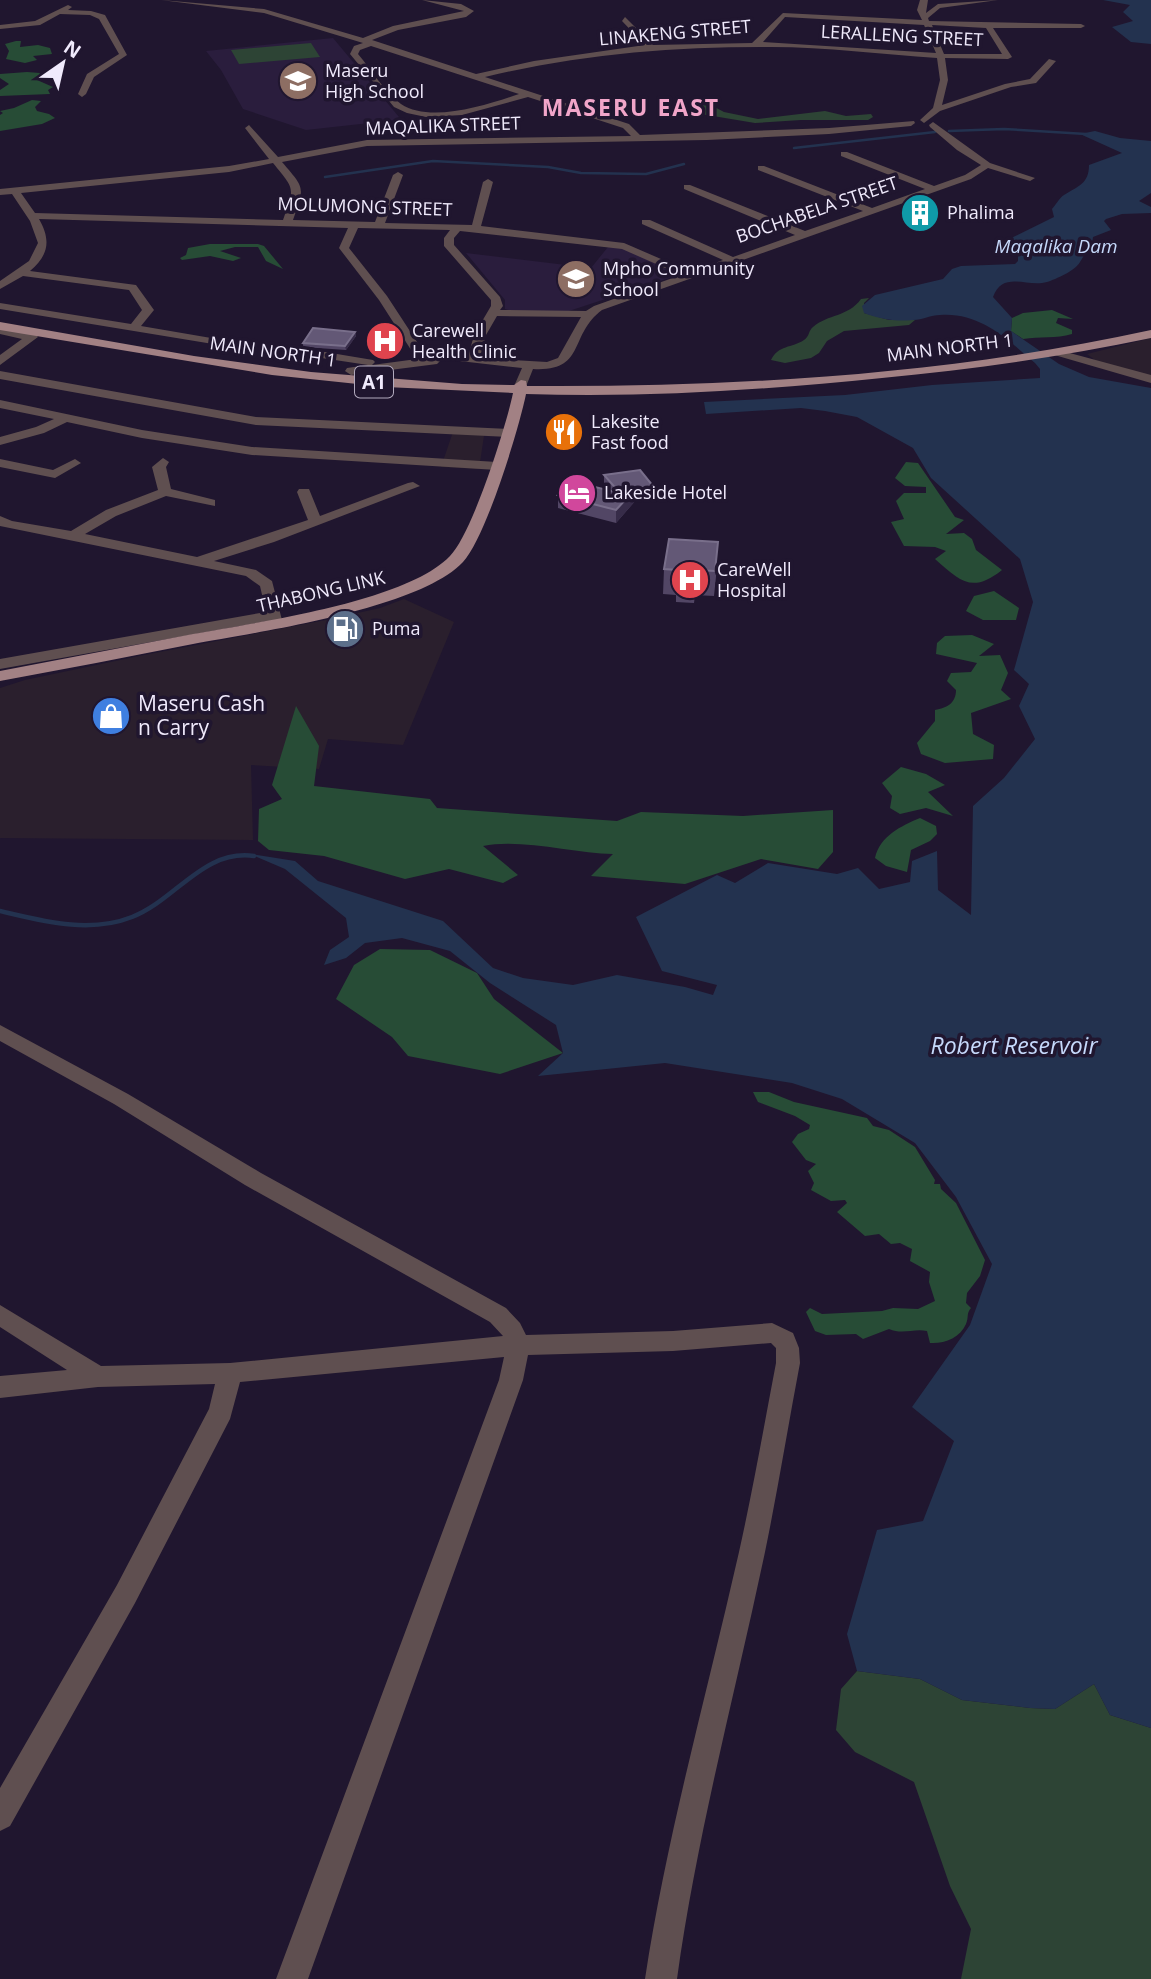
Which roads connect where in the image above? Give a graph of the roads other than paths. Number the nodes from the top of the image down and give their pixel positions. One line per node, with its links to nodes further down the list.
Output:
1 (165, 0): 7 (street)
2 (245, 0): 7 (street)
3 (426, 0): 14 (street)
4 (924, 0): 9 (street)
5 (994, 0): 9 (street)
6 (73, 4): 8 (street)
7 (227, 8): 14 (street)
8 (59, 12): 13 (street); 20 (street)
9 (924, 17): 11 (street, LINAKENG STREET); 15 (street, LINAKENG STREET); 17 (street)
10 (625, 19): 16 (street)
11 (988, 26): 12 (street, LINAKENG STREET); 17 (street, LERALLENG STREET)
12 (1081, 26)
13 (0, 27)
14 (370, 41): 19 (street); 21 (street)
15 (759, 44): 16 (street, LINAKENG STREET); 17 (street, LERALLENG STREET)
16 (651, 47): 19 (street, LINAKENG STREET)
17 (941, 57): 22 (street)
18 (1052, 61): 22 (street)
19 (472, 78): 21 (street)
20 (82, 94)
21 (528, 94): 25 (street)
22 (937, 109): 23 (street)
23 (925, 125): 25 (street, MAQALIKA STREET); 28 (street)
24 (248, 128): 27 (street)
25 (636, 138): 27 (street, MAQALIKA STREET)
26 (844, 154): 34 (street)
27 (277, 162): 36 (street, MAQALIKA STREET); 41 (street)
28 (987, 165): 31 (street); 34 (street, BOCHABELA STREET)
29 (761, 168): 38 (street)
30 (398, 175): 43 (street)
31 (1030, 178)
32 (488, 182): 45 (street)
33 (687, 187): 46 (street)
34 (933, 189): 38 (street, BOCHABELA STREET)
35 (0, 192): 36 (street, MAQALIKA STREET)
36 (17, 195): 37 (street); 39 (street)
37 (0, 201)
38 (869, 210): 46 (street, BOCHABELA STREET)
39 (34, 216): 41 (street, MOLUMONG STREET); 48 (street)
40 (646, 222): 47 (street)
41 (287, 223): 42 (street, MOLUMONG STREET)
42 (355, 224): 43 (street, MOLUMONG STREET); 59 (street)
43 (379, 225): 44 (street, MOLUMONG STREET)
44 (457, 228): 45 (street, MOLUMONG STREET); 52 (street)
45 (475, 228): 49 (street, MOLUMONG STREET)
46 (802, 234): 47 (street, BOCHABELA STREET)
47 (730, 259): 49 (street, BOCHABELA STREET)
48 (23, 272): 50 (street); 56 (street)
49 (687, 274): 53 (street, BOCHABELA STREET)
50 (0, 286)
51 (0, 306): 56 (street)
52 (494, 313): 53 (street); 62 (street)
53 (585, 314): 64 (street)
54 (0, 320): 65 (main road, MAIN NORTH 1 / A1)
55 (0, 329): 63 (street); 68 (main road, MAIN NORTH 1 / A1)
56 (134, 329): 58 (street)
57 (1151, 334): 60 (main road, MAIN NORTH 1 / A1)
58 (213, 341)
59 (417, 351): 61 (street); 62 (street)
60 (1053, 352): 67 (street); 68 (main road, MAIN NORTH 1 / A1)
61 (319, 355)
62 (473, 360): 64 (street); 65 (street)
63 (0, 361)
64 (529, 365): 68 (street)
65 (351, 371): 68 (main road, MAIN NORTH 1 / A1)
66 (0, 375): 71 (street)
67 (1151, 379)
68 (520, 387): 71 (main road, THABONG LINK)
69 (0, 404): 70 (street)
70 (68, 416): 72 (street); 76 (street)
71 (509, 433): 76 (main road, THABONG LINK)
72 (0, 441)
73 (0, 463): 74 (street)
74 (75, 463)
75 (163, 463): 78 (street)
76 (497, 466): 85 (main road, THABONG LINK)
77 (413, 486): 81 (street)
78 (165, 492): 80 (street); 83 (street)
79 (304, 492): 81 (street)
80 (210, 503)
81 (315, 520): 84 (street)
82 (3, 525): 83 (street)
83 (73, 536): 84 (street)
84 (198, 561): 85 (street)
85 (275, 619): 86 (street); 87 (main road, THABONG LINK)
86 (0, 664)
87 (0, 676)
88 (0, 1032): 90 (street)
89 (0, 1315): 92 (street)
90 (518, 1345): 91 (street); 95 (street); 96 (street)
91 (230, 1373): 92 (street); 94 (street)
92 (98, 1377): 93 (street)
93 (0, 1387)
94 (0, 1816)
95 (292, 1979)
96 (661, 1979)

